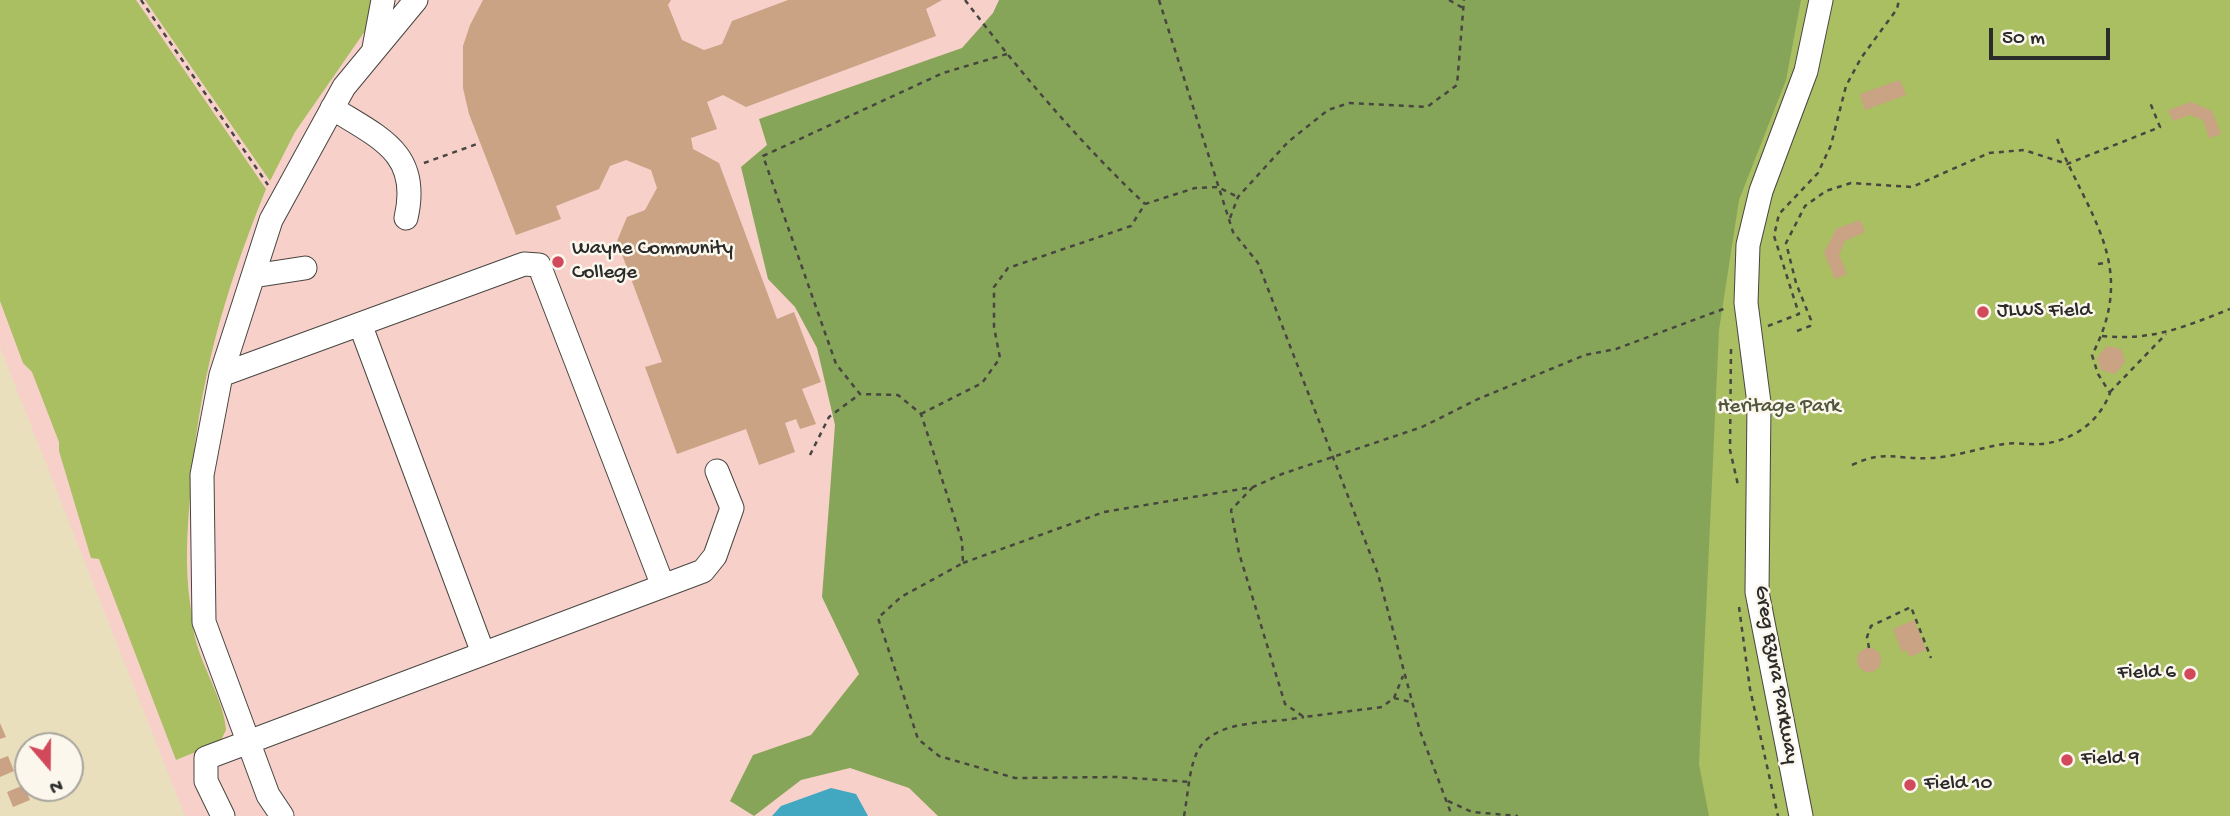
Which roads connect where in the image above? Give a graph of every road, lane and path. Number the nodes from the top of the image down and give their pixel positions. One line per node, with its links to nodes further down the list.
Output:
1 (141, 0): 18 (path)
2 (383, 0): 10 (street)
3 (416, 0): 10 (street)
4 (965, 0): 11 (path)
5 (1159, 0): 19 (path)
6 (1449, 0): 9 (path)
7 (1464, 0): 9 (path)
8 (1821, 0): 30 (street, Greg Bzura Parkway)
9 (1463, 8): 20 (path)
10 (374, 51): 13 (street)
11 (1007, 54): 21 (path); 40 (path)
12 (2149, 100): 17 (path)
13 (332, 108): 22 (street); 29 (street)
14 (2056, 136): 17 (path)
15 (477, 144): 16 (path)
16 (425, 163)
17 (2067, 164): 24 (path); 26 (path)
18 (268, 186)
19 (1218, 187): 20 (path); 21 (path); 23 (path)
20 (1238, 197): 23 (path)
21 (1145, 204): 41 (path)
22 (407, 218)
23 (1229, 220): 43 (path)
24 (1788, 257): 25 (path); 32 (path)
25 (1780, 260)
26 (2110, 262): 27 (path); 37 (path)
27 (2098, 264)
28 (305, 268): 29 (street)
29 (253, 276): 38 (street)
30 (1746, 303): 43 (path); 64 (street, Greg Bzura Parkway)
31 (2230, 309): 36 (path)
32 (1807, 310): 33 (path); 35 (path)
33 (1800, 314)
34 (360, 324): 38 (street); 48 (street); 50 (street)
35 (1797, 331)
36 (2166, 334): 37 (path); 39 (path)
37 (2102, 336): 39 (path)
38 (221, 375): 56 (street)
39 (2110, 393): 44 (path)
40 (860, 394): 41 (path); 42 (path)
41 (921, 414): 47 (path)
42 (810, 455)
43 (1332, 458): 46 (path); 52 (path)
44 (1852, 465)
45 (717, 471): 48 (street)
46 (1253, 488): 47 (path); 55 (path)
47 (963, 563): 57 (path)
48 (663, 586): 50 (street)
49 (1869, 648): 51 (path)
50 (483, 653): 56 (street)
51 (1931, 658)
52 (1404, 675): 53 (path); 54 (path)
53 (1394, 698): 54 (path); 55 (path)
54 (1413, 702): 58 (path)
55 (1304, 718): 57 (path)
56 (248, 741): 59 (street); 60 (street)
57 (1191, 782): 61 (path)
58 (1448, 801): 62 (path); 63 (path)
59 (223, 816)
60 (282, 816)
61 (1184, 816)
62 (1452, 816)
63 (1518, 816)
64 (1801, 816)

